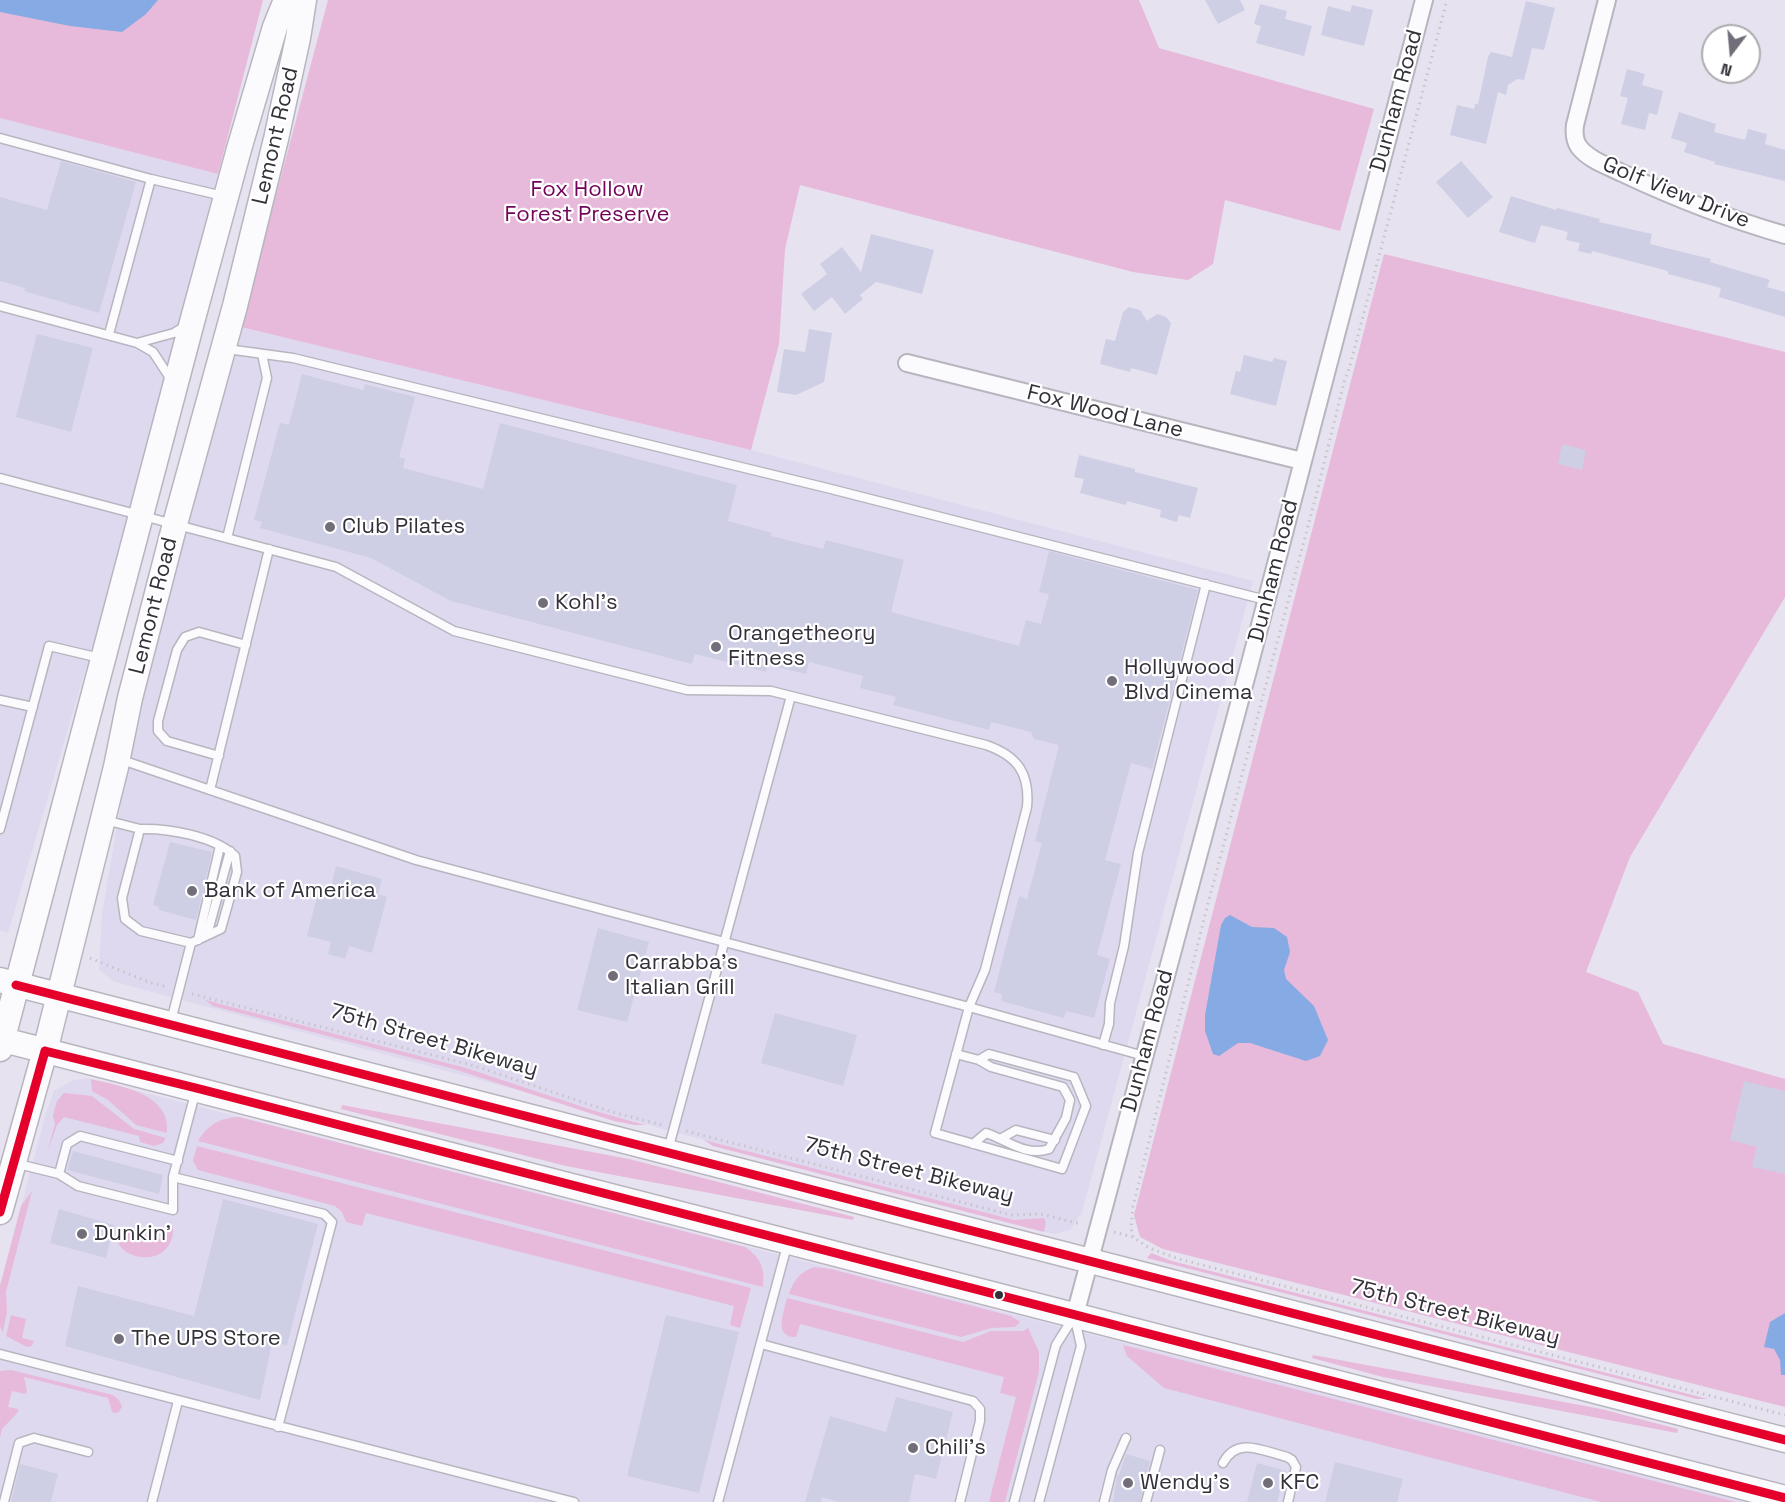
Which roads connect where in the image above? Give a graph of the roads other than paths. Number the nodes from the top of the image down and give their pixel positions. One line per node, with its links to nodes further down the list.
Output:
1 (286, 0): 7 (main road, Lemont Road)
2 (304, 0): 13 (main road, Lemont Road)
3 (1424, 0): 17 (street, Dunham Road)
4 (1607, 0): 8 (street, Golf View Drive)
5 (0, 138): 6 (lane)
6 (151, 179): 7 (lane); 11 (lane)
7 (226, 197): 10 (main road, Lemont Road)
8 (1785, 235)
9 (0, 306): 11 (lane)
10 (192, 322): 12 (lane); 16 (main road, Lemont Road)
11 (109, 334): 12 (lane)
12 (137, 343): 16 (lane)
13 (223, 348): 14 (lane); 20 (main road, Lemont Road)
14 (262, 354): 21 (lane); 23 (lane)
15 (907, 363): 17 (street, Fox Wood Lane)
16 (176, 387): 19 (main road, Lemont Road)
17 (1302, 461): 24 (street, Dunham Road)
18 (0, 478): 19 (lane)
19 (141, 515): 20 (lane); 26 (main road, Lemont Road)
20 (175, 524): 21 (lane); 31 (main road, Lemont Road)
21 (227, 538): 22 (lane)
22 (269, 549): 25 (lane); 27 (lane)
23 (1206, 584): 24 (lane); 44 (lane)
24 (1266, 600): 47 (street, Dunham Road)
25 (246, 645): 30 (lane); 30 (lane)
26 (103, 659): 29 (lane); 39 (main road, Lemont Road)
27 (791, 696): 38 (lane); 41 (lane)
28 (0, 700): 29 (lane)
29 (33, 707): 34 (lane)
30 (219, 756): 32 (lane)
31 (118, 758): 32 (lane); 33 (main road, Lemont Road)
32 (210, 790): 38 (lane)
33 (103, 819): 35 (lane); 40 (main road, Lemont Road)
34 (0, 829)
35 (140, 829): 36 (lane); 37 (lane)
36 (220, 846): 37 (lane); 37 (lane)
37 (194, 942): 42 (lane)
38 (726, 942): 41 (lane); 53 (lane)
39 (8, 982): 40 (main road); 43 (main road, Lemont Road)
40 (58, 995): 42 (main road); 45 (main road, Lemont Road)
41 (969, 1007): 44 (lane); 46 (lane)
42 (170, 1025): 53 (main road)
43 (1, 1042): 45 (main road)
44 (1103, 1045): 47 (lane)
45 (45, 1051): 49 (main road); 55 (main road, Lemont Road)
46 (956, 1054): 48 (lane); 52 (lane)
47 (1144, 1056): 60 (street, Dunham Road)
48 (979, 1060): 51 (lane); 52 (lane)
49 (196, 1088): 54 (lane); 59 (main road)
50 (1002, 1138): 51 (lane); 51 (lane); 52 (lane)
51 (1055, 1140)
52 (973, 1144)
53 (668, 1152): 60 (main road)
54 (178, 1161): 56 (lane); 57 (lane)
55 (14, 1163): 56 (lane); 58 (main road, Lemont Road)
56 (59, 1174): 57 (lane)
57 (173, 1177): 65 (lane)
58 (0, 1212)
59 (789, 1242): 61 (main road); 62 (lane)
60 (1090, 1260): 61 (street, Dunham Road); 67 (main road)
61 (1075, 1316): 71 (main road); 77 (lane); 78 (lane)
62 (761, 1344): 75 (lane); 76 (lane)
63 (0, 1354): 64 (lane)
64 (178, 1401): 65 (lane); 73 (lane)
65 (278, 1427): 74 (lane)
66 (1126, 1438): 79 (lane)
67 (1785, 1440)
68 (1160, 1450): 80 (lane)
69 (88, 1452): 72 (lane)
70 (1223, 1463): 81 (lane)
71 (1785, 1498)
72 (4, 1502)
73 (152, 1502)
74 (574, 1502)
75 (718, 1502)
76 (960, 1502)
77 (1014, 1502)
78 (1039, 1502)
79 (1104, 1502)
80 (1146, 1502)
81 (1288, 1502)

